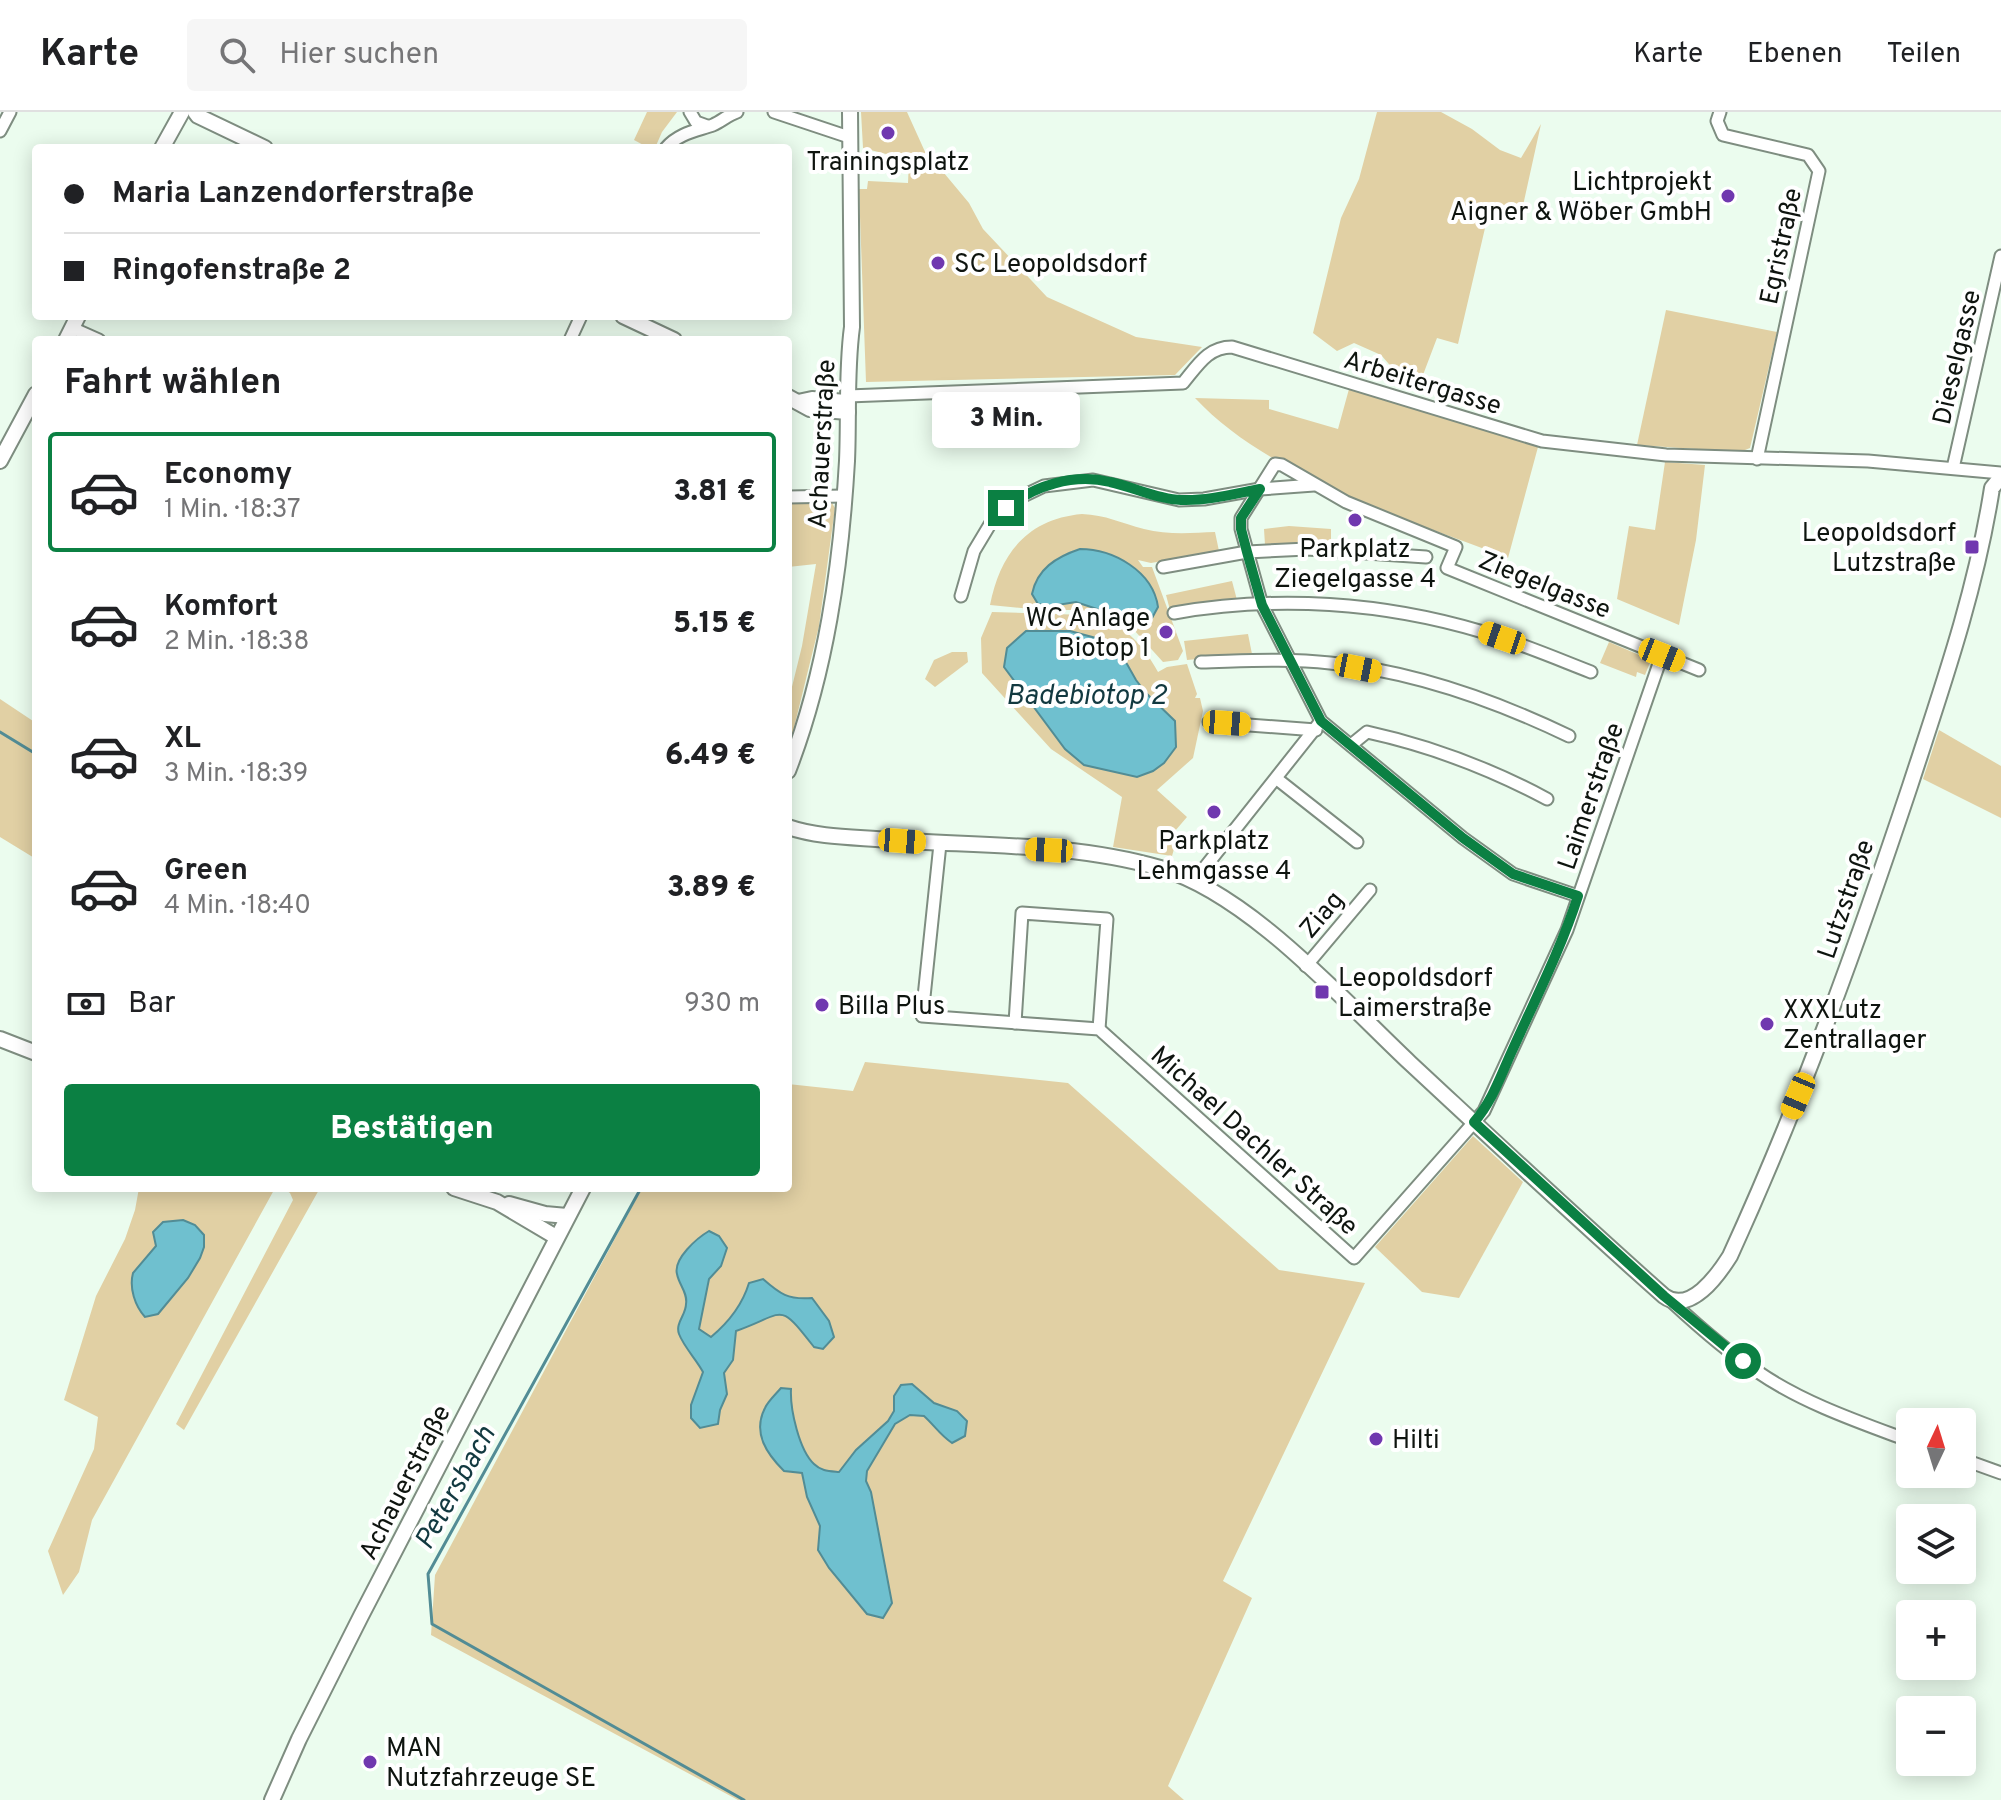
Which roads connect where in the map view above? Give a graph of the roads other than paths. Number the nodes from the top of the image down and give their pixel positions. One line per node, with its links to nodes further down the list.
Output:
1 (10, 112): 11 (street)
2 (182, 112): 13 (street)
3 (195, 112): 14 (street)
4 (690, 112): 10 (street)
5 (737, 112): 9 (street)
6 (774, 112): 12 (street)
7 (850, 112): 12 (street, Achauerstraße)
8 (1720, 112): 22 (street, Egristraße)
9 (723, 115): 10 (street)
10 (708, 126): 15 (street)
11 (0, 131)
12 (849, 137): 21 (street, Achauerstraße)
13 (164, 144)
14 (257, 144)
15 (671, 144)
16 (2001, 256): 24 (street, Dieselgasse)
17 (632, 320): 18 (street)
18 (666, 336)
19 (793, 399): 21 (street)
20 (32, 401): 23 (street)
21 (848, 403): 22 (street, Arbeitergasse); 28 (street, Achauerstraße)
22 (1757, 459): 24 (street, Arbeitergasse)
23 (0, 461)
24 (1953, 468): 25 (street, Arbeitergasse)
25 (2001, 475): 65 (street, Lutzstraße)
26 (1315, 485): 27 (street); 27 (street, Ziegelgasse); 36 (street, Ziegelgasse)
27 (1260, 489): 30 (street); 33 (street)
28 (844, 496): 29 (street); 45 (street, Achauerstraße)
29 (792, 497)
30 (1247, 552): 31 (street); 32 (street); 34 (street)
31 (1426, 557)
32 (1163, 567)
33 (961, 596)
34 (1262, 605): 35 (street); 37 (street); 40 (street)
35 (1174, 613)
36 (1662, 655): 39 (street, Ziegelgasse); 53 (street, Laimerstraße)
37 (1290, 660): 38 (street); 42 (street); 43 (street)
38 (1201, 662)
39 (1699, 670)
40 (1591, 672)
41 (1209, 722): 42 (street)
42 (1319, 725): 44 (street); 46 (street)
43 (1569, 736)
44 (1351, 745): 47 (street); 53 (street)
45 (792, 761)
46 (1277, 779): 49 (street); 51 (street)
47 (1547, 799)
48 (792, 828): 50 (street)
49 (1357, 842)
50 (940, 844): 51 (street); 55 (street)
51 (1194, 881): 54 (street)
52 (1370, 890): 54 (street, Ziag)
53 (1578, 896): 59 (street, Laimerstraße)
54 (1306, 966): 59 (street)
55 (1015, 1023): 56 (street); 56 (street)
56 (1099, 1029): 59 (street, Michael Dachler Straße)
57 (0, 1039): 58 (street)
58 (32, 1051)
59 (1474, 1122): 65 (street)
60 (466, 1192): 62 (street)
61 (581, 1192): 63 (street, Achauerstraße)
62 (497, 1202): 63 (street); 64 (street)
63 (567, 1216): 64 (street, Achauerstraße)
64 (556, 1237): 69 (street, Achauerstraße)
65 (1672, 1302): 66 (street)
66 (1896, 1435)
67 (1976, 1464): 68 (street)
68 (2001, 1473)
69 (272, 1800)

